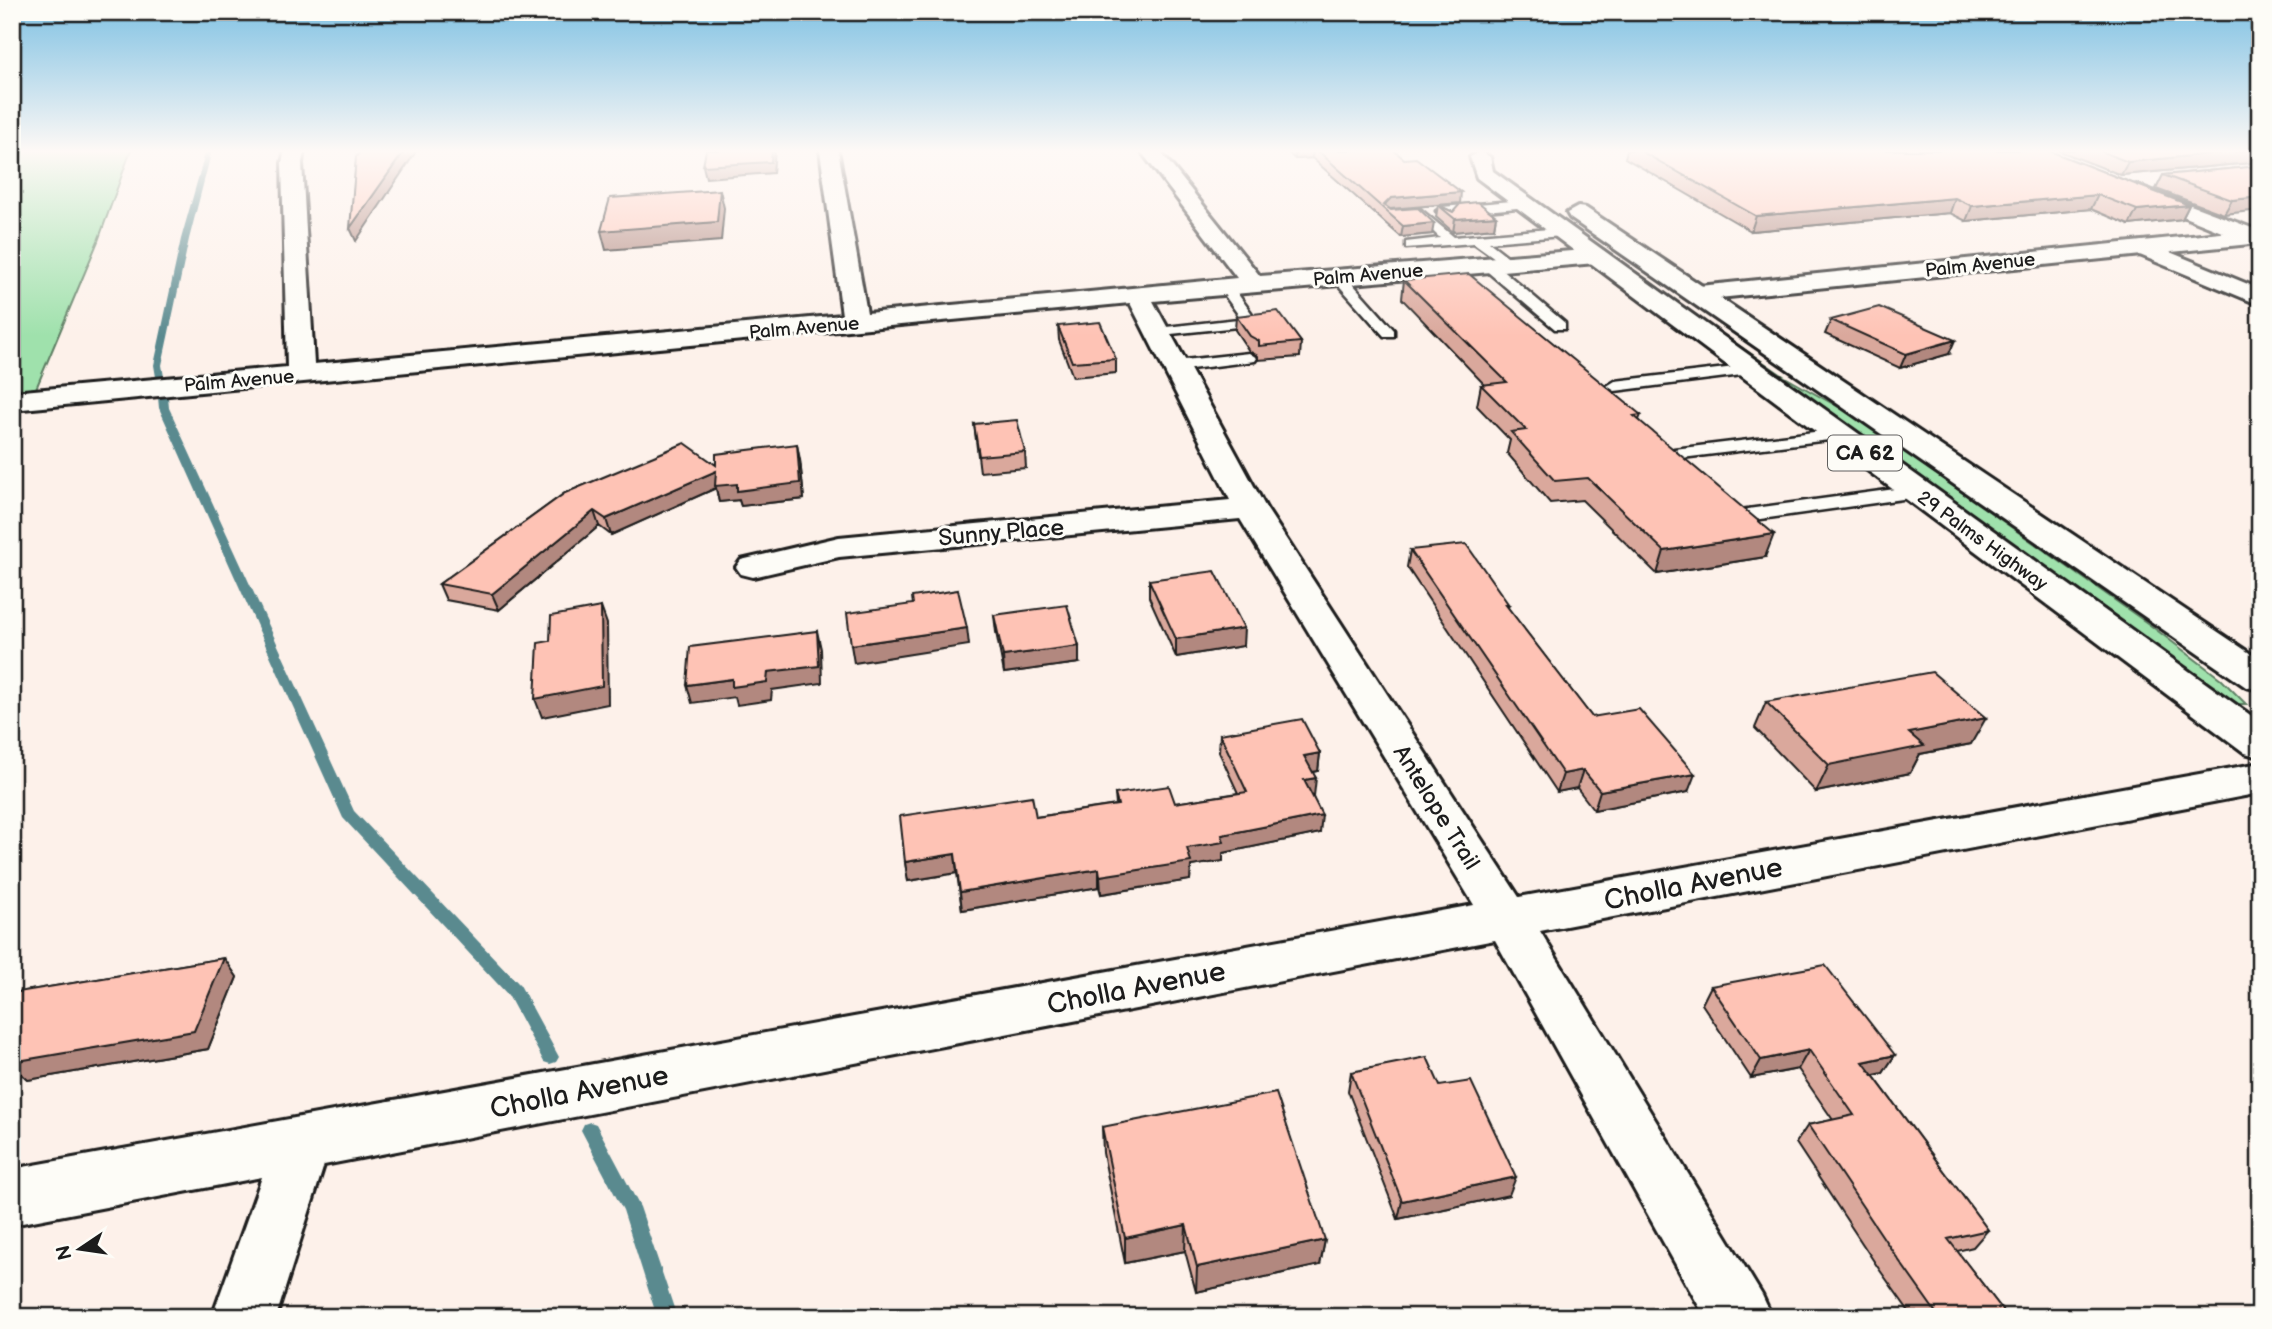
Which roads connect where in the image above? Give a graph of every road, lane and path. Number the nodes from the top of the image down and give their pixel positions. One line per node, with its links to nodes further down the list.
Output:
1 (294, 212): 29 (street)
2 (839, 212): 23 (street)
3 (1198, 212): 19 (street)
4 (1456, 212): 13 (lane)
5 (1482, 212): 11 (lane)
6 (1535, 212): 9 (street, 29 Palms Highway / CA 62)
7 (1579, 212): 21 (street, 29 Palms Highway / CA 62)
8 (2192, 212): 12 (street)
9 (1562, 232): 11 (lane); 16 (street, 29 Palms Highway / CA 62)
10 (1472, 235): 11 (lane); 13 (lane); 17 (lane)
11 (1512, 236)
12 (2256, 236): 15 (street, Palm Avenue)
13 (1451, 241): 14 (lane)
14 (1410, 245)
15 (2143, 247): 21 (street, Palm Avenue); 22 (street)
16 (1596, 256): 17 (street, Palm Avenue); 28 (street, 29 Palms Highway / CA 62); 31 (street)
17 (1497, 263): 18 (street, Palm Avenue); 24 (lane)
18 (1339, 277): 19 (street, Palm Avenue); 26 (lane)
19 (1254, 284): 20 (street, Palm Avenue)
20 (1225, 286): 25 (street, Palm Avenue); 25 (lane)
21 (1699, 293): 31 (street, 29 Palms Highway / CA 62)
22 (2260, 298)
23 (856, 322): 25 (street, Palm Avenue); 29 (street, Palm Avenue)
24 (1560, 326)
25 (1157, 331): 27 (lane); 36 (street, Antelope Trail)
26 (1389, 333)
27 (1249, 358)
28 (1752, 370): 30 (lane); 33 (street, 29 Palms Highway / CA 62)
29 (301, 374): 32 (street, Palm Avenue)
30 (1615, 386)
31 (1844, 392): 39 (street, 29 Palms Highway / CA 62)
32 (12, 401)
33 (1839, 434): 34 (lane); 35 (street, 29 Palms Highway / CA 62)
34 (1674, 454)
35 (1917, 492): 37 (lane); 40 (street, 29 Palms Highway / CA 62)
36 (1250, 508): 38 (street, Sunny Place); 42 (street, Antelope Trail)
37 (1740, 516)
38 (753, 567)
39 (2260, 678)
40 (2260, 743)
41 (2260, 778): 42 (street, Cholla Avenue)
42 (1507, 918): 43 (street, Cholla Avenue); 46 (street, Antelope Trail)
43 (303, 1143): 44 (street, Cholla Avenue); 45 (street)
44 (12, 1197)
45 (244, 1317)
46 (1740, 1317)

